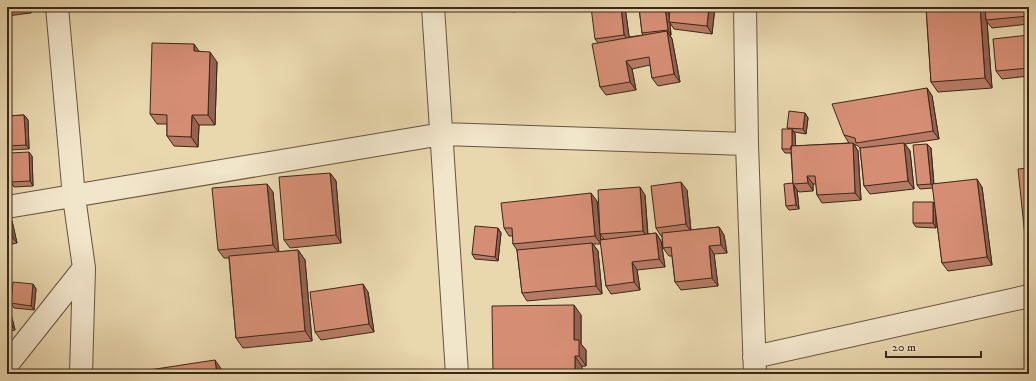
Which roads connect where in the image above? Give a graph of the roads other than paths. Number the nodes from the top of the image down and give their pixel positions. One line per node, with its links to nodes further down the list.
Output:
1 (57, 7): 6 (street)
2 (433, 7): 4 (street)
3 (745, 7): 5 (street)
4 (442, 134): 5 (street); 6 (street); 13 (street)
5 (747, 144): 11 (street)
6 (74, 196): 7 (street); 8 (street)
7 (7, 207)
8 (84, 268): 10 (street); 12 (street)
9 (1029, 296): 11 (street)
10 (7, 365)
11 (754, 366)
12 (82, 374)
13 (457, 374)

